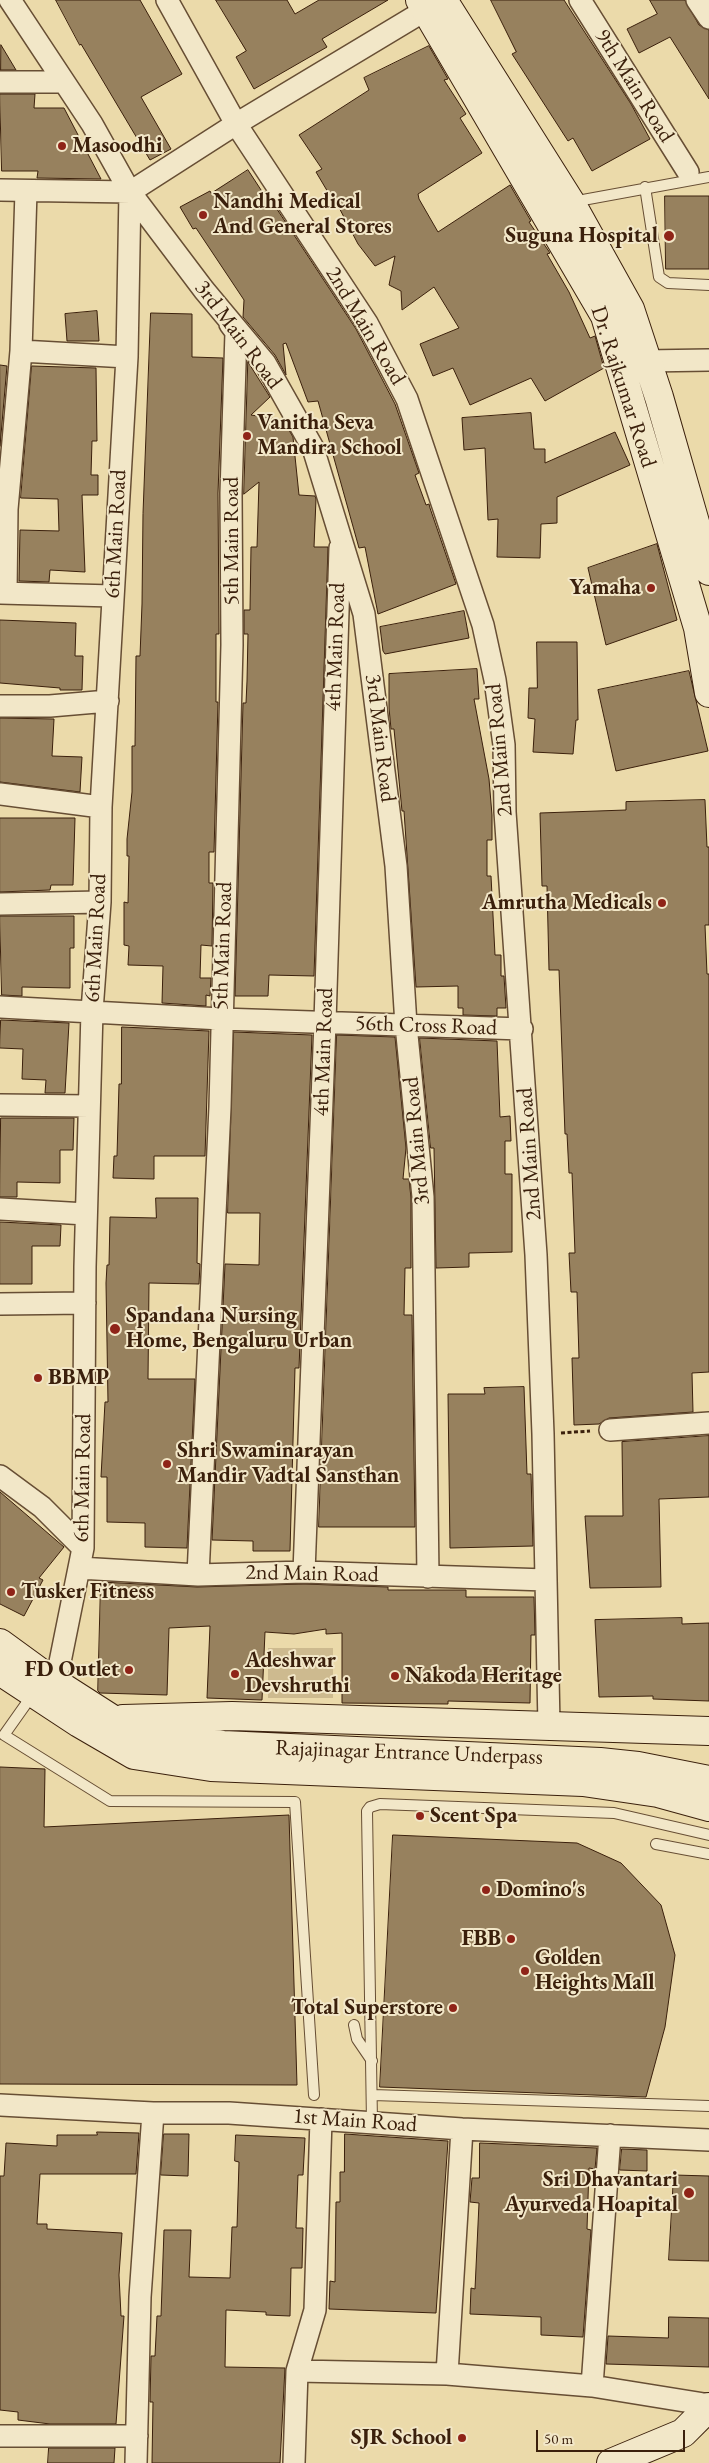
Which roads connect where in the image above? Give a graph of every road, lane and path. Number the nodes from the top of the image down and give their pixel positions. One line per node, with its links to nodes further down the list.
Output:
1 (10, 0): 8 (street, 3rd Main Road)
2 (166, 0): 9 (street, 2nd Main Road)
3 (580, 0): 10 (street, 9th Main Road)
4 (697, 0): 6 (street)
5 (429, 3): 9 (street); 16 (main road, Dr. Rajkumar Road); 29 (main road, Dr. Rajkumar Road)
6 (709, 18)
7 (0, 82): 8 (street)
8 (63, 82): 15 (street, 3rd Main Road)
9 (236, 124): 15 (street); 41 (street, 2nd Main Road)
10 (688, 172)
11 (709, 177): 12 (lane)
12 (645, 187): 16 (lane); 17 (lane)
13 (0, 190): 14 (street)
14 (26, 191): 15 (street); 19 (street)
15 (130, 192): 18 (street, 3rd Main Road); 20 (street, 6th Main Road)
16 (571, 202): 22 (main road, Dr. Rajkumar Road)
17 (709, 285)
18 (228, 319): 25 (street, 3rd Main Road); 38 (street, 5th Main Road)
19 (21, 350): 20 (street); 23 (street)
20 (127, 357): 28 (street, 6th Main Road)
21 (709, 360): 22 (street)
22 (645, 361): 26 (main road, Dr. Rajkumar Road)
23 (7, 418): 24 (street)
24 (4, 509): 27 (street)
25 (340, 532): 39 (street, 4th Main Road); 40 (street, 3rd Main Road)
26 (709, 572)
27 (3, 593): 28 (street)
28 (113, 596): 30 (street, 6th Main Road)
29 (709, 693)
30 (108, 701): 31 (street); 33 (street, 6th Main Road)
31 (0, 706)
32 (0, 794): 33 (street)
33 (101, 807): 34 (street, 6th Main Road)
34 (100, 902): 35 (street); 37 (street, 6th Main Road)
35 (0, 904)
36 (0, 1007): 37 (street, 56th Cross Road)
37 (92, 1012): 38 (street, 56th Cross Road); 43 (street, 6th Main Road)
38 (221, 1019): 39 (street, 56th Cross Road); 54 (street, 5th Main Road)
39 (325, 1022): 40 (street, 56th Cross Road); 53 (street, 4th Main Road)
40 (406, 1025): 41 (street, 56th Cross Road); 55 (street, 3rd Main Road)
41 (522, 1029): 50 (street, 2nd Main Road)
42 (0, 1105): 43 (street)
43 (88, 1106): 45 (street, 6th Main Road)
44 (0, 1209): 45 (street)
45 (86, 1214): 46 (street, 6th Main Road)
46 (85, 1303): 47 (street); 52 (street, 6th Main Road)
47 (0, 1304)
48 (709, 1423): 49 (street)
49 (610, 1430): 50 (path)
50 (543, 1434): 56 (street, 2nd Main Road)
51 (0, 1476): 52 (street)
52 (81, 1558): 54 (street, 2nd Main Road); 59 (street, 6th Main Road)
53 (304, 1572): 54 (street, 2nd Main Road); 55 (street, 2nd Main Road)
54 (198, 1575)
55 (428, 1577): 56 (street, 2nd Main Road)
56 (546, 1580): 61 (street, 2nd Main Road)
57 (0, 1643): 59 (main road)
58 (0, 1671): 59 (main road)
59 (41, 1686): 60 (main road, Rajajinagar Entrance Underpass); 64 (main road, Rajajinagar Entrance Underpass); 70 (lane)
60 (112, 1719): 61 (main road); 63 (main road, Rajajinagar Entrance Underpass)
61 (549, 1725): 62 (main road)
62 (709, 1731)
63 (709, 1780)
64 (709, 1807)
65 (709, 1835): 69 (lane)
66 (656, 1844): 67 (lane)
67 (709, 1854)
68 (354, 2025): 69 (lane)
69 (372, 2061): 71 (lane)
70 (314, 2095)
71 (373, 2095): 73 (lane); 76 (lane)
72 (0, 2105): 74 (street, 1st Main Road)
73 (709, 2106)
74 (152, 2113): 75 (street, 1st Main Road); 85 (street)
75 (320, 2119): 76 (street, 1st Main Road); 80 (street)
76 (372, 2122): 77 (street, 1st Main Road)
77 (462, 2129): 78 (street, 1st Main Road); 81 (street)
78 (610, 2135): 79 (street, 1st Main Road); 82 (street)
79 (709, 2140)
80 (297, 2371): 81 (street); 87 (street)
81 (447, 2374): 82 (street)
82 (592, 2386): 83 (street)
83 (709, 2406): 88 (main road)
84 (0, 2436): 85 (street)
85 (137, 2436): 86 (street)
86 (136, 2463)
87 (294, 2463)
88 (611, 2463)

